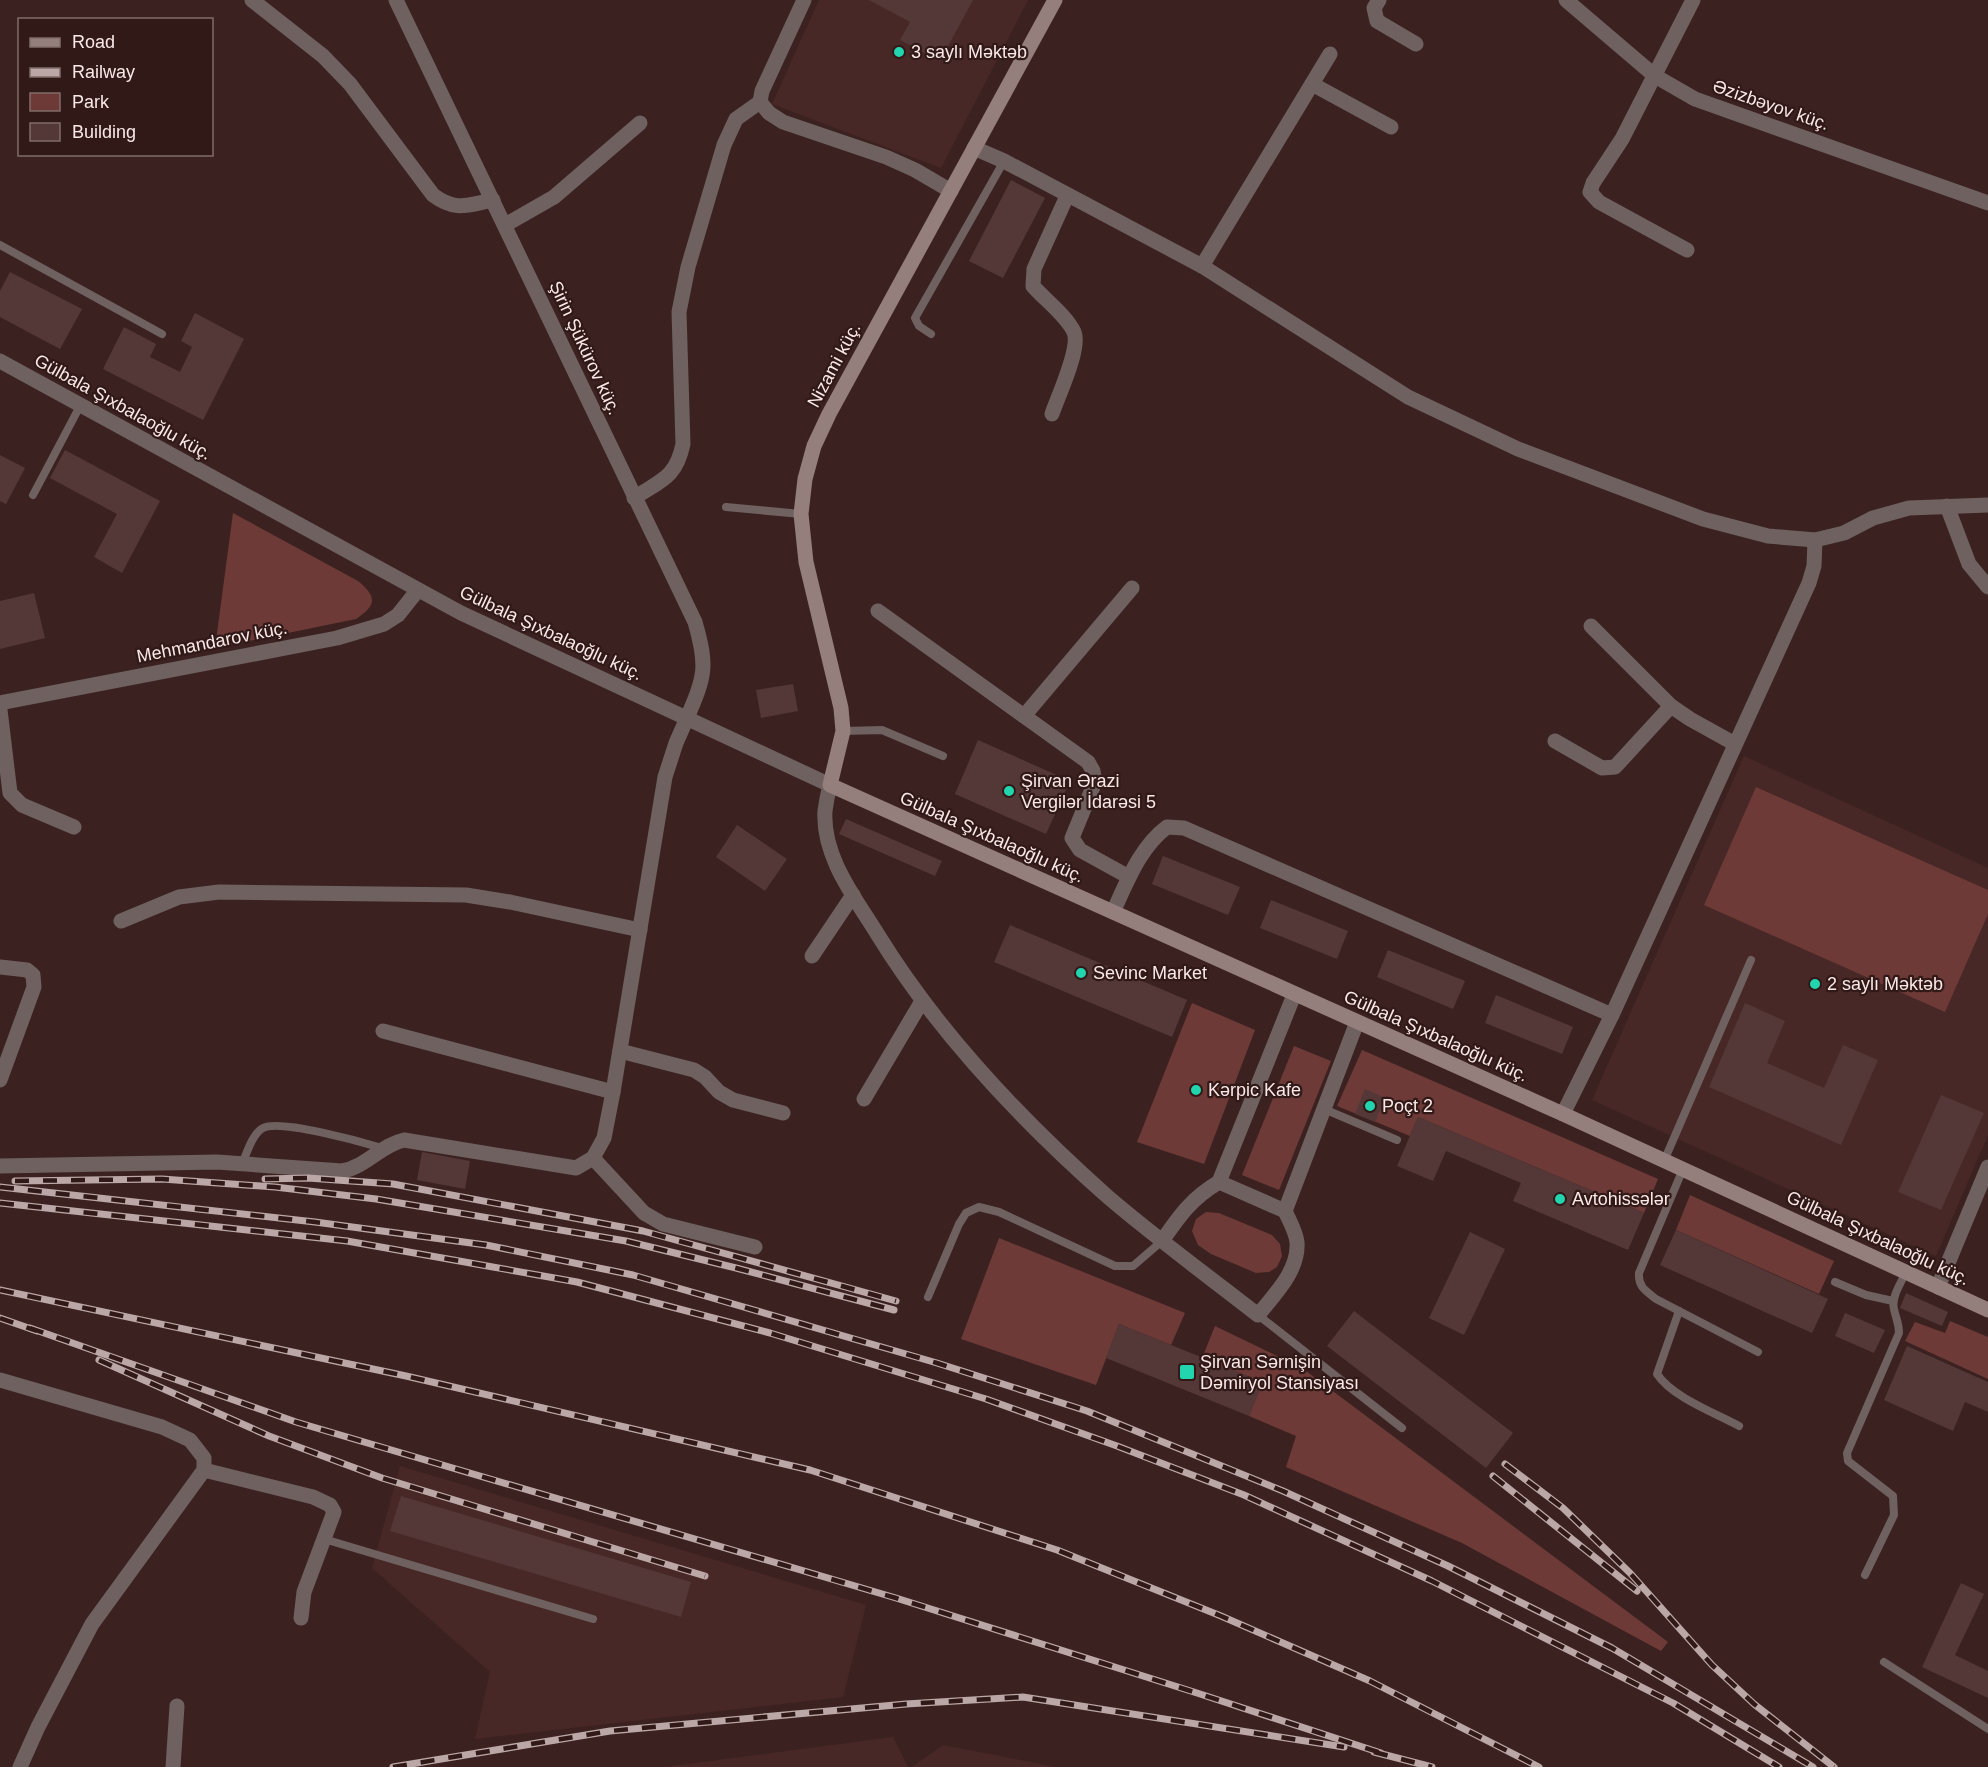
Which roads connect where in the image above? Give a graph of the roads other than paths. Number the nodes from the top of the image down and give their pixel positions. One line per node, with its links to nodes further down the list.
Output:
1 (252, 0): 19 (street)
2 (396, 0): 19 (street, Şirin Şükürov küç.)
3 (804, 0): 12 (street)
4 (1055, 0): 15 (main road, Nizami küç.)
5 (1379, 0): 8 (street)
6 (1566, 0): 10 (street, Əzizbəyov küç.)
7 (1693, 0): 10 (street)
8 (1416, 44)
9 (1330, 54): 11 (street)
10 (1655, 76): 20 (street, Əzizbəyov küç.); 23 (street)
11 (1312, 84): 14 (street); 24 (street)
12 (760, 102): 17 (street); 31 (street)
13 (640, 123): 21 (street)
14 (1391, 127)
15 (975, 148): 16 (street); 17 (main road, Nizami küç.)
16 (1005, 161): 18 (street); 26 (lane)
17 (951, 191): 35 (main road, Nizami küç.)
18 (1067, 196): 24 (street); 29 (street)
19 (493, 200): 21 (street, Şirin Şükürov küç.)
20 (1988, 203)
21 (505, 225): 31 (street, Şirin Şükürov küç.)
22 (1, 249): 25 (lane)
23 (1687, 250)
24 (1202, 266): 36 (street)
25 (162, 334)
26 (931, 334)
27 (0, 362): 28 (street, Gülbala Şıxbalaoğlu küç.)
28 (81, 406): 30 (lane); 39 (street, Gülbala Şıxbalaoğlu küç.)
29 (1052, 414)
30 (33, 495)
31 (634, 498): 46 (street, Şirin Şükürov küç.)
32 (1947, 506): 33 (street); 36 (street); 37 (street)
33 (1988, 506)
34 (726, 507): 35 (lane)
35 (801, 514): 47 (main road, Nizami küç.)
36 (1815, 540): 49 (street)
37 (1988, 587)
38 (1132, 588): 45 (street)
39 (417, 591): 42 (street, Mehmandarov küç.); 46 (street, Gülbala Şıxbalaoğlu küç.)
40 (878, 611): 45 (street)
41 (1591, 626): 43 (street)
42 (0, 703)
43 (1671, 706): 48 (street); 49 (street)
44 (0, 710): 52 (street)
45 (1024, 716): 53 (street)
46 (687, 718): 51 (street, Gülbala Şıxbalaoğlu küç.); 57 (street, Şirin Şükürov küç.)
47 (843, 731): 50 (lane); 51 (main road, Nizami küç.)
48 (1555, 741)
49 (1735, 744): 63 (street)
50 (943, 756)
51 (830, 784): 54 (street); 55 (main road, Gülbala Şıxbalaoğlu küç.)
52 (74, 827)
53 (1129, 877): 55 (street); 63 (street)
54 (853, 895): 58 (street); 62 (street)
55 (1113, 912): 61 (main road, Gülbala Şıxbalaoğlu küç.)
56 (121, 921): 57 (street)
57 (640, 930): 66 (street, Şirin Şükürov küç.)
58 (812, 956)
59 (1751, 960): 76 (lane)
60 (0, 967): 67 (street)
61 (1294, 995): 64 (main road, Gülbala Şıxbalaoğlu küç.); 81 (street)
62 (922, 1001): 69 (street); 83 (street)
63 (1612, 1015): 72 (street)
64 (1357, 1022): 70 (street); 72 (main road, Gülbala Şıxbalaoğlu küç.)
65 (383, 1031): 68 (street)
66 (620, 1050): 68 (street, Şirin Şükürov küç.); 71 (street)
67 (0, 1080)
68 (613, 1092): 75 (street, Şirin Şükürov küç.)
69 (864, 1099)
70 (1324, 1109): 73 (lane); 82 (street)
71 (783, 1113)
72 (1563, 1114): 76 (main road, Gülbala Şıxbalaoğlu küç.)
73 (1397, 1140)
74 (382, 1148): 75 (street); 77 (street); 77 (lane)
75 (593, 1158): 84 (street)
76 (1664, 1161): 80 (main road, Gülbala Şıxbalaoğlu küç.)
77 (242, 1164): 78 (street)
78 (0, 1166)
79 (1988, 1167): 87 (street)
80 (1683, 1169): 85 (main road, Gülbala Şıxbalaoğlu küç.); 91 (lane)
81 (1219, 1182): 82 (street); 83 (street)
82 (1285, 1210): 92 (street)
83 (1162, 1241): 88 (lane); 92 (street)
84 (755, 1247)
85 (1906, 1272): 87 (main road, Gülbala Şıxbalaoğlu küç.); 89 (lane)
86 (1835, 1282): 89 (lane)
87 (1938, 1287): 90 (main road, Gülbala Şıxbalaoğlu küç.)
88 (928, 1297)
89 (1893, 1300): 99 (lane)
90 (1988, 1310)
91 (1679, 1311): 93 (lane); 95 (lane)
92 (1258, 1315): 96 (lane)
93 (1758, 1352)
94 (0, 1380): 97 (street)
95 (1739, 1426)
96 (1402, 1428)
97 (204, 1470): 98 (street); 105 (street)
98 (324, 1539): 100 (street); 101 (lane)
99 (1865, 1575)
100 (301, 1618)
101 (593, 1619)
102 (1884, 1662): 104 (lane)
103 (177, 1706): 106 (street)
104 (1988, 1730)
105 (20, 1767)
106 (173, 1767)

